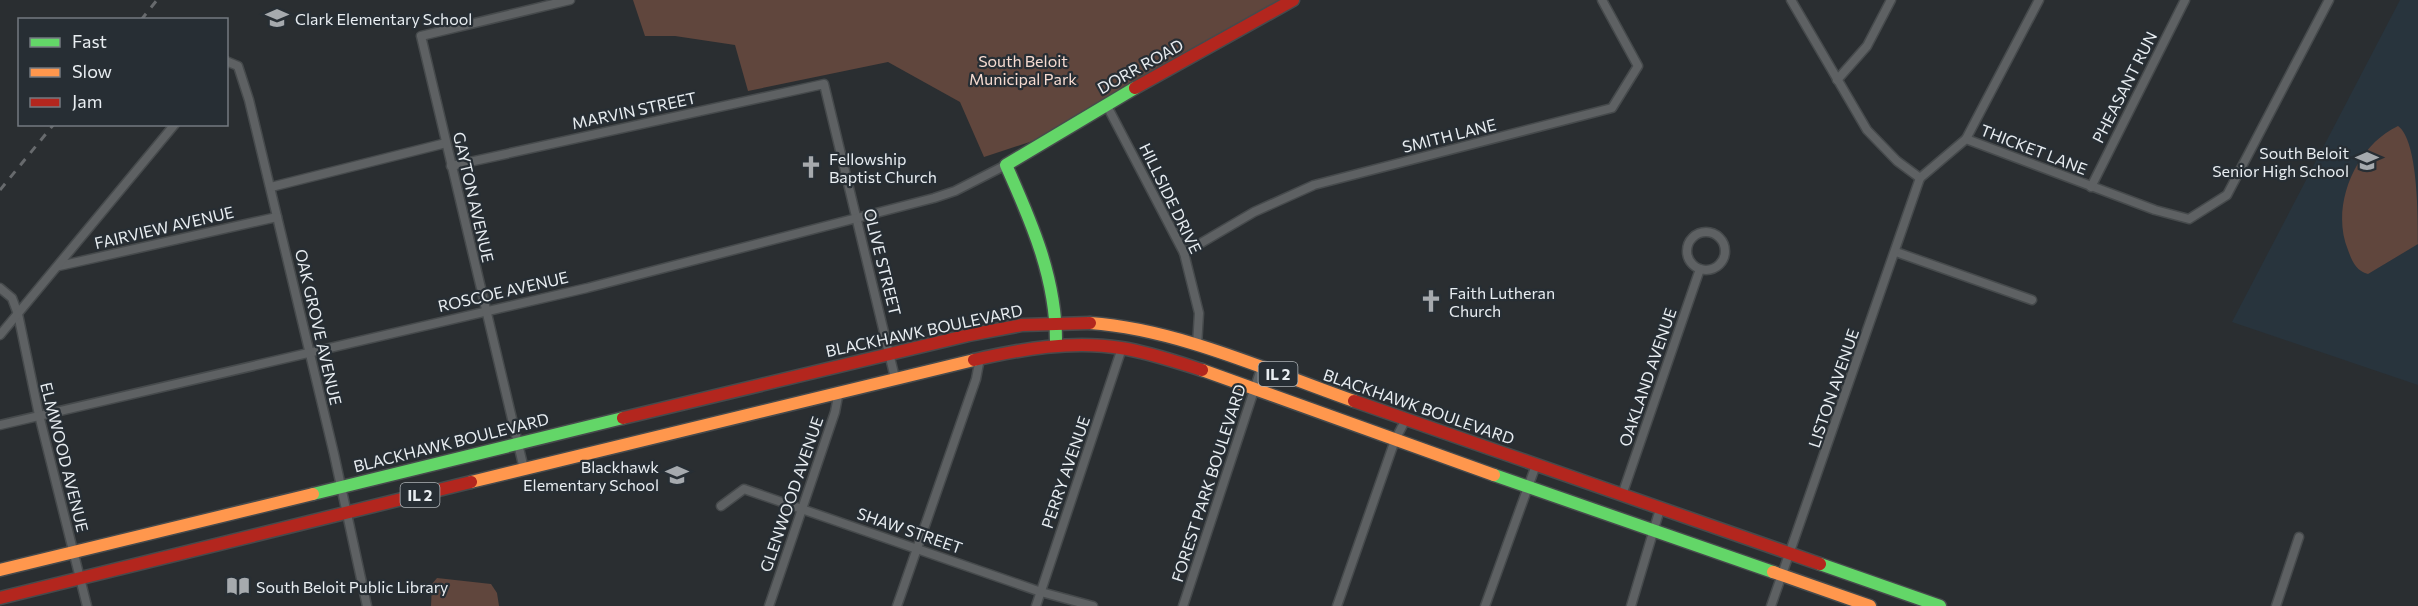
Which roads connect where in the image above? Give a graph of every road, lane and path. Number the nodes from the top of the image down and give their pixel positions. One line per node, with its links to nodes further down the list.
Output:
1 (570, 0): 15 (street, GAYTON AVENUE)
2 (1293, 0): 12 (main road, DORR ROAD)
3 (1602, 0): 24 (street, SMITH LANE)
4 (1791, 0): 10 (street)
5 (1891, 0): 10 (street)
6 (2039, 0): 14 (street)
7 (2185, 0): 20 (street, PHEASANT RUN)
8 (2329, 0): 20 (street, THICKET LANE)
9 (228, 61): 19 (street, OAK GROVE AVENUE)
10 (1837, 80): 18 (street)
11 (824, 84): 17 (street, MARVIN STREET); 21 (street, OLIVE STREET)
12 (1106, 104): 16 (main road, DORR ROAD); 24 (street, HILLSIDE DRIVE)
13 (173, 126): 25 (street)
14 (1966, 140): 18 (street, THICKET LANE); 20 (street, THICKET LANE)
15 (446, 143): 17 (street, GAYTON AVENUE); 19 (street)
16 (1006, 165): 21 (street, ROSCOE AVENUE); 31 (main road)
17 (451, 166): 29 (street, GAYTON AVENUE)
18 (1920, 178): 23 (street, LISTON AVENUE)
19 (271, 187): 22 (street, OAK GROVE AVENUE)
20 (2091, 187)
21 (856, 216): 29 (street, ROSCOE AVENUE); 37 (street, OLIVE STREET)
22 (277, 217): 25 (street, FAIRVIEW AVENUE); 36 (street, OAK GROVE AVENUE)
23 (1896, 252): 28 (street); 61 (street, LISTON AVENUE)
24 (1184, 253): 34 (street, HILLSIDE DRIVE)
25 (58, 266): 30 (street)
26 (1700, 269): 26 (street); 52 (street, OAKLAND AVENUE)
27 (0, 288): 30 (street)
28 (2031, 300)
29 (485, 311): 36 (street, ROSCOE AVENUE); 47 (street, GAYTON AVENUE)
30 (18, 314): 32 (street); 43 (street, ELMWOOD AVENUE)
31 (1058, 322): 33 (main road); 34 (main road, BLACKHAWK BOULEVARD / IL 2); 37 (main road, BLACKHAWK BOULEVARD / IL 2)
32 (0, 335)
33 (1056, 345): 35 (main road, IL 2); 38 (main road, IL 2)
34 (1197, 346): 39 (main road, BLACKHAWK BOULEVARD / IL 2)
35 (1122, 348): 41 (main road, IL 2); 65 (street, PERRY AVENUE)
36 (309, 351): 43 (street, ROSCOE AVENUE); 50 (street, OAK GROVE AVENUE)
37 (890, 353): 40 (street, OLIVE STREET); 47 (main road, BLACKHAWK BOULEVARD / IL 2)
38 (980, 358): 40 (main road, IL 2); 59 (street)
39 (1261, 369): 41 (street, FOREST PARK BOULEVARD); 44 (main road, BLACKHAWK BOULEVARD / IL 2)
40 (895, 378): 42 (main road, IL 2)
41 (1255, 390): 46 (main road, IL 2); 73 (street, FOREST PARK BOULEVARD)
42 (839, 391): 49 (main road, IL 2); 54 (street, GLENWOOD AVENUE)
43 (39, 415): 45 (street, ROSCOE AVENUE); 60 (street, ELMWOOD AVENUE)
44 (1406, 419): 46 (street); 48 (main road, BLACKHAWK BOULEVARD / IL 2)
45 (0, 425)
46 (1395, 440): 51 (main road, IL 2); 74 (street)
47 (519, 443): 49 (street, GAYTON AVENUE); 50 (main road, BLACKHAWK BOULEVARD / IL 2)
48 (1536, 465): 51 (street); 52 (main road, BLACKHAWK BOULEVARD / IL 2)
49 (524, 469): 56 (main road, IL 2)
50 (341, 486): 56 (street, OAK GROVE AVENUE); 60 (main road, BLACKHAWK BOULEVARD / IL 2)
51 (1528, 488): 57 (main road, IL 2); 75 (street)
52 (1622, 495): 55 (main road, BLACKHAWK BOULEVARD / IL 2)
53 (721, 506): 54 (street, SHAW STREET)
54 (802, 509): 59 (street, SHAW STREET); 69 (street, GLENWOOD AVENUE)
55 (1660, 510): 57 (street); 61 (main road, BLACKHAWK BOULEVARD / IL 2)
56 (345, 513): 64 (main road, IL 2); 68 (street, OAK GROVE AVENUE)
57 (1654, 531): 63 (main road, IL 2); 76 (street)
58 (2299, 537): 80 (street)
59 (917, 549): 65 (street, SHAW STREET); 70 (street)
60 (74, 552): 62 (main road, BLACKHAWK BOULEVARD / IL 2); 64 (street, ELMWOOD AVENUE)
61 (1790, 554): 63 (street, LISTON AVENUE); 79 (main road, BLACKHAWK BOULEVARD / IL 2)
62 (0, 570)
63 (1782, 575): 77 (street, LISTON AVENUE); 78 (main road, IL 2)
64 (80, 579): 66 (main road, IL 2); 67 (street, ELMWOOD AVENUE)
65 (1041, 592): 71 (street, PERRY AVENUE); 72 (street, SHAW STREET)
66 (0, 598)
67 (87, 606)
68 (367, 606)
69 (769, 606)
70 (897, 606)
71 (1036, 606)
72 (1093, 606)
73 (1183, 606)
74 (1337, 606)
75 (1485, 606)
76 (1631, 606)
77 (1771, 606)
78 (1870, 606)
79 (1940, 606)
80 (2276, 606)

